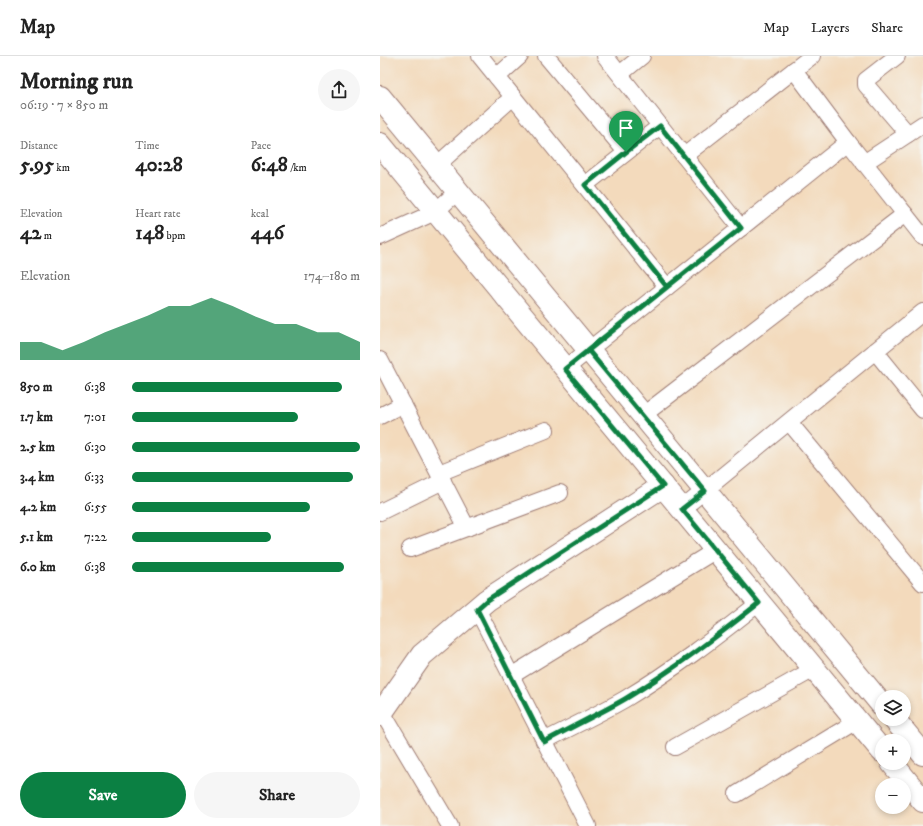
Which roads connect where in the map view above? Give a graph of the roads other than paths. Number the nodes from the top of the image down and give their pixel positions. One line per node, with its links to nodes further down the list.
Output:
1 (480, 56): 10 (street)
2 (520, 56): 10 (street)
3 (546, 56): 18 (street)
4 (605, 56): 9 (street)
5 (642, 56): 9 (street)
6 (812, 56): 8 (street)
7 (897, 56): 15 (street)
8 (794, 70): 16 (street); 19 (street)
9 (620, 74): 14 (street)
10 (497, 77): 11 (street)
11 (513, 97): 21 (street); 22 (street)
12 (380, 98): 21 (street)
13 (923, 124): 15 (street)
14 (660, 126): 18 (street); 19 (street)
15 (908, 134): 20 (street)
16 (848, 142): 20 (street); 26 (street)
17 (380, 144): 24 (street)
18 (626, 152): 22 (street)
19 (684, 156): 26 (street)
20 (864, 163): 25 (street)
21 (436, 166): 23 (street)
22 (585, 185): 29 (street)
23 (457, 192): 24 (street); 31 (street)
24 (436, 212): 27 (street); 34 (street)
25 (905, 214): 28 (street); 38 (street)
26 (741, 228): 29 (street)
27 (380, 237)
28 (923, 237)
29 (667, 287): 31 (street)
30 (923, 312): 32 (street)
31 (588, 350): 34 (street); 38 (street)
32 (875, 351): 36 (street); 39 (street)
33 (380, 360): 35 (street)
34 (565, 369): 42 (street)
35 (403, 404): 37 (street); 41 (street)
36 (923, 410)
37 (380, 416)
38 (642, 416): 43 (street)
39 (789, 422): 43 (street); 50 (street)
40 (546, 430): 41 (street)
41 (441, 477): 46 (street); 47 (street)
42 (663, 486): 45 (street); 52 (street)
43 (705, 491): 45 (street); 55 (street)
44 (560, 492): 47 (street)
45 (682, 509): 49 (street)
46 (380, 512)
47 (467, 528): 48 (street)
48 (410, 549)
49 (716, 550): 51 (street); 54 (street)
50 (923, 583)
51 (759, 603): 53 (street); 59 (street)
52 (477, 609): 54 (street); 56 (street)
53 (814, 669): 57 (street); 61 (street)
54 (511, 676): 59 (street)
55 (875, 697)
56 (381, 713): 66 (street)
57 (857, 721): 60 (street); 64 (street)
58 (900, 726): 62 (street)
59 (544, 742): 67 (street)
60 (875, 743)
61 (675, 747)
62 (923, 754)
63 (898, 770): 65 (street)
64 (737, 794)
65 (923, 801)
66 (450, 826)
67 (588, 826)

